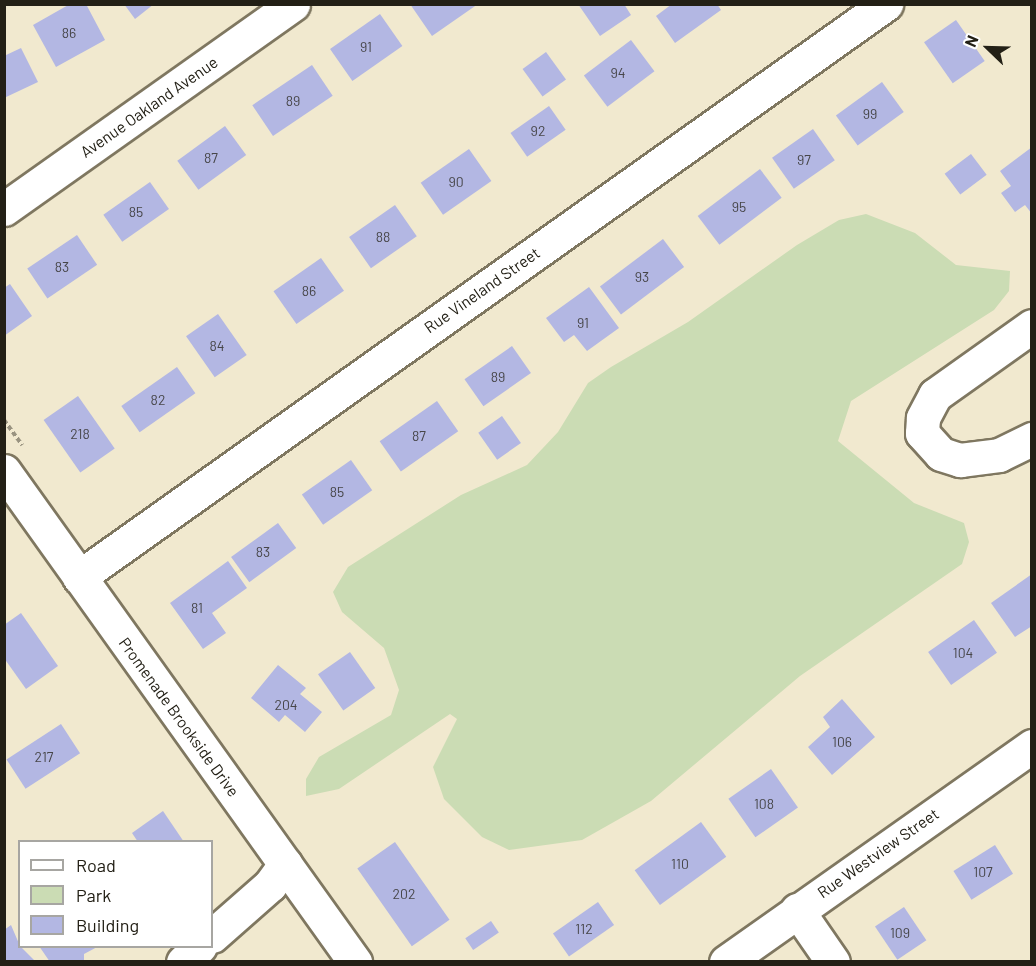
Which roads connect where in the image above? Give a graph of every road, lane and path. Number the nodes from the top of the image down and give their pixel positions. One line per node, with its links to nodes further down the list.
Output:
1 (293, 4): 3 (street, Avenue Oakland Avenue)
2 (886, 4): 7 (street, Rue Vineland Street)
3 (4, 209)
4 (1032, 326): 5 (street)
5 (1032, 439)
6 (4, 471): 7 (street, Promenade Brookside Drive)
7 (79, 577): 9 (street, Promenade Brookside Drive)
8 (1032, 746): 10 (street, Rue Westview Street)
9 (285, 864): 11 (street); 14 (street, Promenade Brookside Drive)
10 (797, 910): 15 (street, Rue Westview Street); 16 (street)
11 (213, 935)
12 (198, 948): 13 (street)
13 (183, 962)
14 (355, 962)
15 (726, 962)
16 (833, 962)

